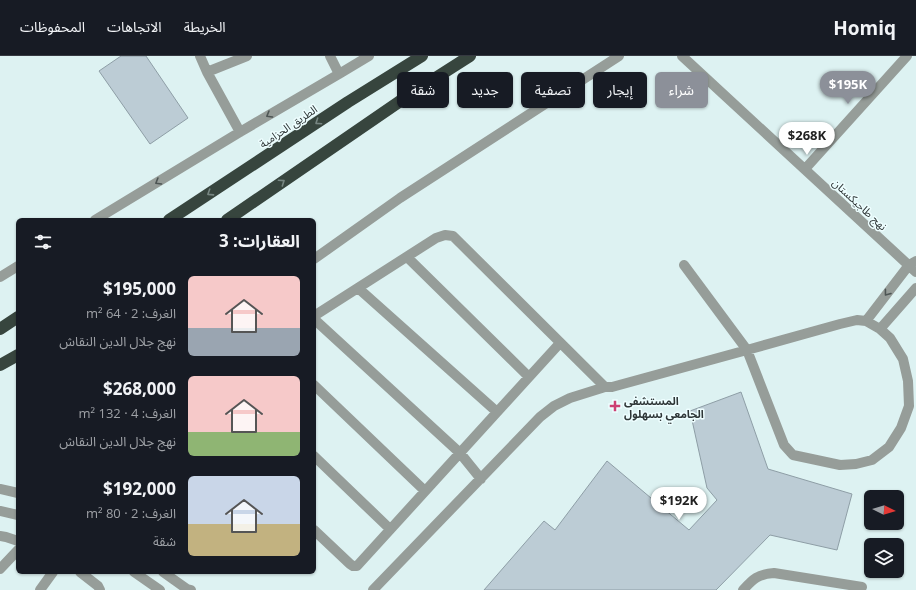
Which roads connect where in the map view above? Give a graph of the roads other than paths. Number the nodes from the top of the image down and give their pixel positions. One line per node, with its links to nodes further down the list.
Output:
1 (200, 56): 10 (street)
2 (247, 56): 10 (street)
3 (330, 56): 11 (street)
4 (369, 56): 11 (street)
5 (470, 56): 14 (highway, one-way to 5)
6 (619, 56): 20 (street)
7 (682, 56): 13 (street, نهج طاجيكستان)
8 (907, 56): 13 (street)
9 (420, 57): 16 (highway, الطريق الحزامية, one-way to 16)
10 (207, 72): 12 (street)
11 (339, 74): 12 (street, one-way to 12)
12 (240, 132): 15 (street, one-way to 15)
13 (805, 169): 22 (street, نهج طاجيكستان)
14 (262, 196): 17 (highway); 18 (highway)
15 (98, 218)
16 (172, 218)
17 (230, 218)
18 (245, 218)
19 (407, 257): 25 (street); 33 (street); 37 (street)
20 (316, 258)
21 (684, 265): 34 (street)
22 (914, 266): 30 (street, one-way to 30)
23 (16, 267): 24 (street)
24 (0, 277)
25 (358, 288): 27 (street); 40 (street)
26 (916, 288): 32 (street)
27 (316, 315)
28 (16, 318): 31 (highway)
29 (316, 321): 41 (street)
30 (866, 321): 32 (street); 34 (street)
31 (0, 329)
32 (880, 329): 34 (street)
33 (560, 343): 37 (street); 39 (street)
34 (747, 350): 39 (street)
35 (16, 355): 36 (highway)
36 (0, 365)
37 (529, 377): 40 (street)
38 (316, 387): 45 (street)
39 (605, 387): 43 (street)
40 (497, 412): 41 (street)
41 (460, 453): 43 (street); 45 (street)
42 (316, 458): 49 (street)
43 (481, 479): 64 (street)
44 (0, 489): 46 (street)
45 (425, 491): 49 (street)
46 (16, 493)
47 (0, 511): 48 (street)
48 (16, 515)
49 (390, 529): 50 (street)
50 (316, 532)
51 (0, 536): 52 (street)
52 (16, 540)
53 (16, 552): 54 (street)
54 (0, 569)
55 (52, 574): 60 (street)
56 (83, 574): 61 (street)
57 (137, 574): 62 (street)
58 (166, 574): 63 (street)
59 (862, 587): 65 (street)
60 (40, 590)
61 (100, 590)
62 (160, 590)
63 (188, 590)
64 (374, 590)
65 (743, 590)

